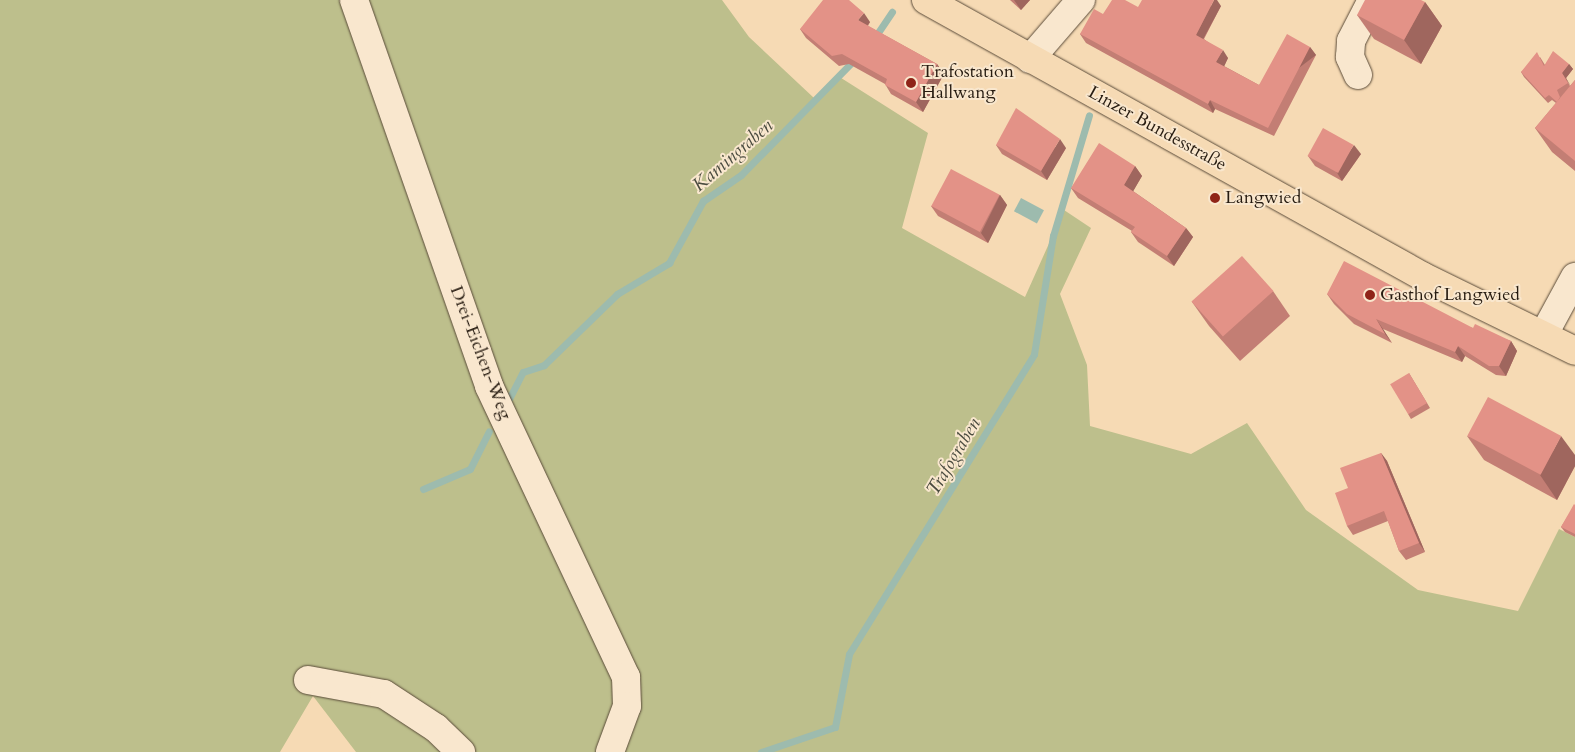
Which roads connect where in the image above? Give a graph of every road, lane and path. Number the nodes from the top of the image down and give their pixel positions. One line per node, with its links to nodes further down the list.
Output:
1 (354, 0): 12 (street, Drei-Eichen-Weg)
2 (926, 0): 5 (main road, Linzer Bundesstraße)
3 (1081, 0): 5 (street)
4 (1372, 0): 6 (street)
5 (1030, 59): 8 (main road, Linzer Bundesstraße)
6 (1358, 75)
7 (1575, 276): 8 (street)
8 (1544, 334): 9 (main road, Linzer Bundesstraße)
9 (1575, 351)
10 (308, 680): 11 (street)
11 (462, 752)
12 (610, 752)

